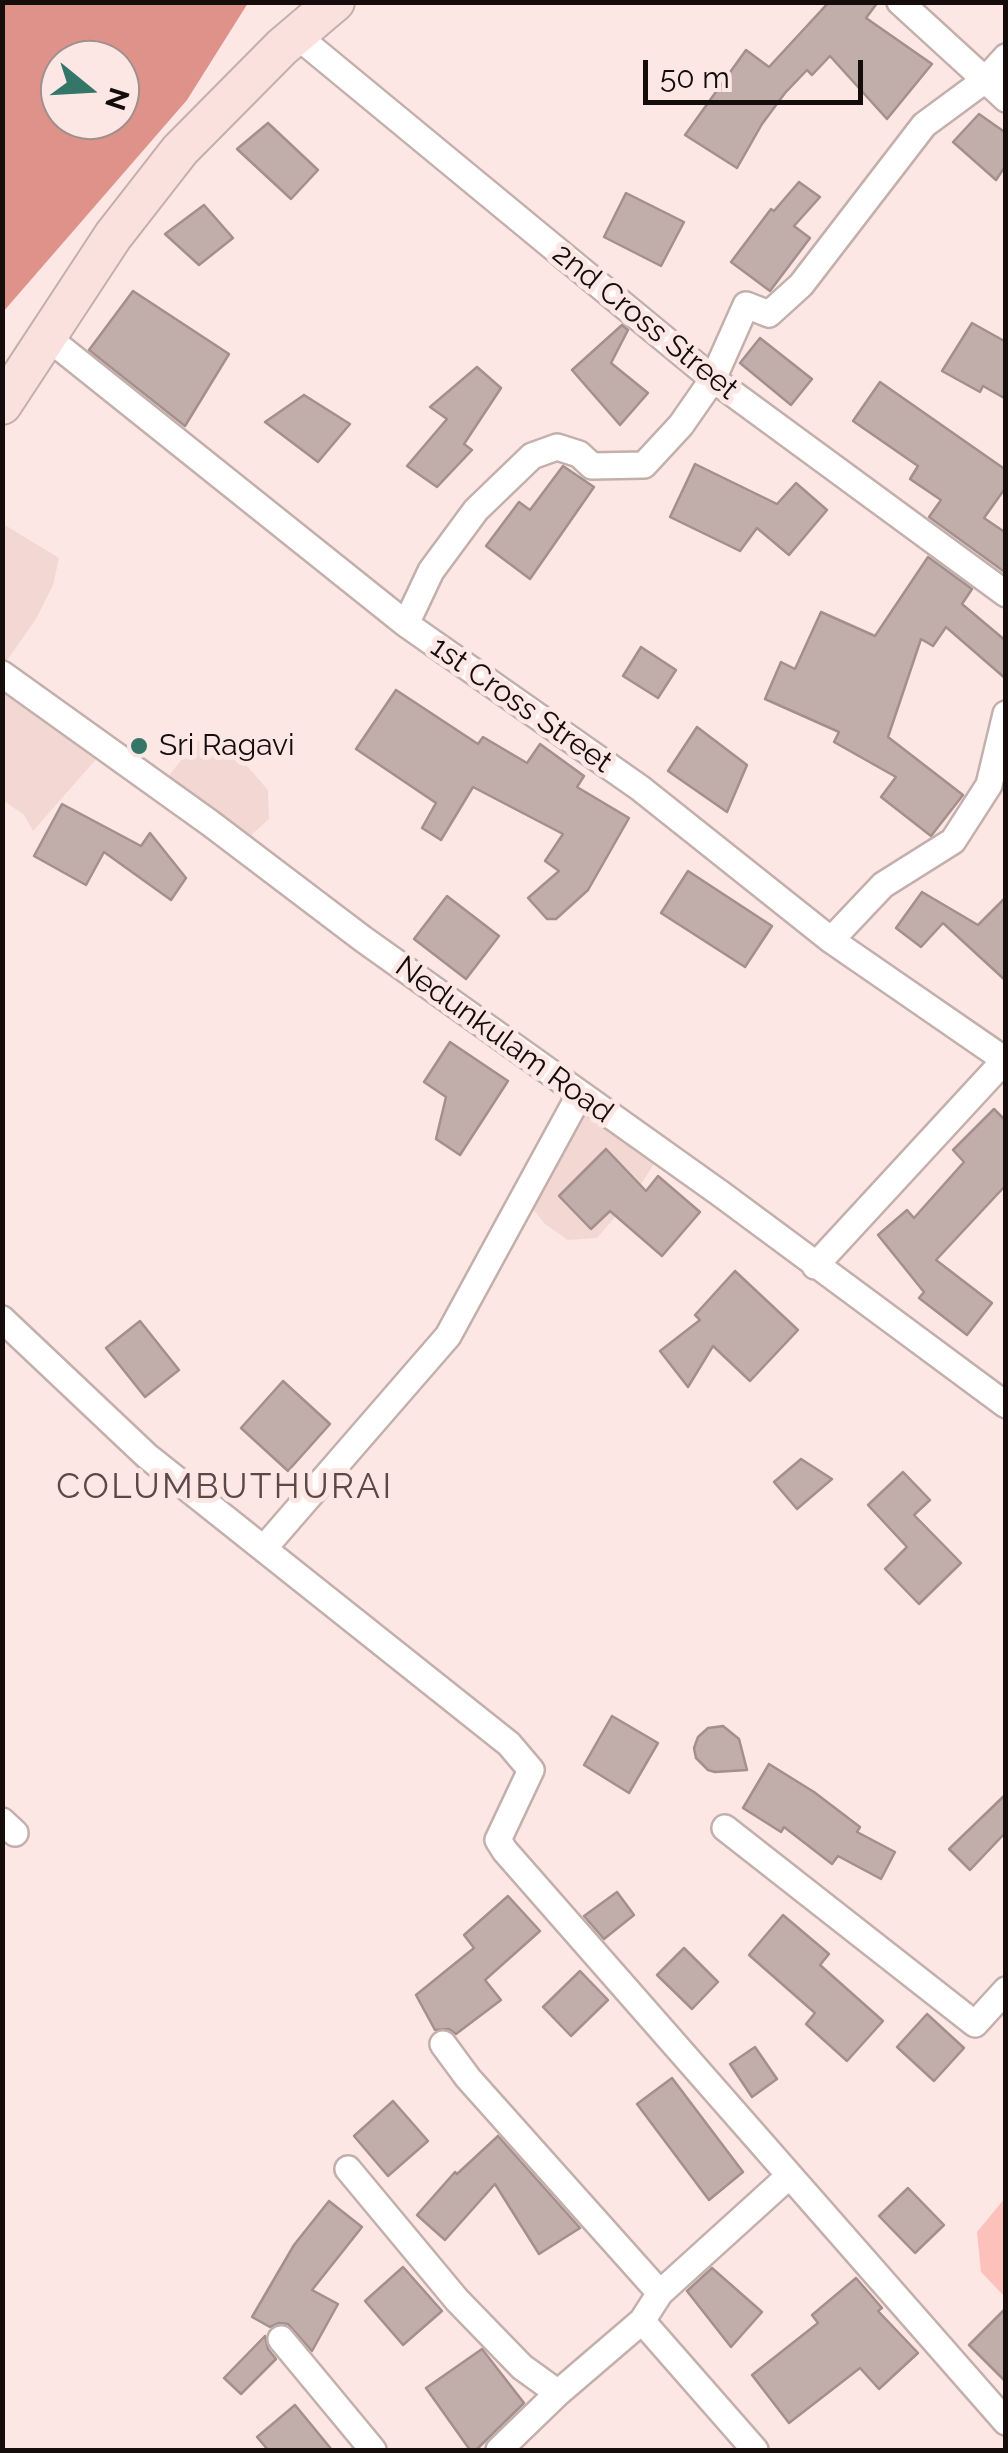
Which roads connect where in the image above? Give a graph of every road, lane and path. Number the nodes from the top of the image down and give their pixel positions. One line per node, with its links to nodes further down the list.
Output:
1 (335, 2): 3 (street)
2 (900, 2): 5 (street)
3 (296, 35): 7 (street); 8 (street, 2nd Cross Street)
4 (1006, 57): 5 (street)
5 (984, 80): 6 (street); 8 (street)
6 (1006, 99)
7 (47, 337): 9 (street); 11 (street, 1st Cross Street)
8 (712, 379): 10 (street, 2nd Cross Street); 11 (street)
9 (2, 404)
10 (1006, 594)
11 (406, 624): 14 (street, 1st Cross Street)
12 (2, 674): 16 (street, Nedunkulam Road)
13 (1006, 714): 14 (street)
14 (831, 940): 15 (street, 1st Cross Street)
15 (1005, 1060): 17 (street)
16 (580, 1094): 17 (street, Nedunkulam Road); 20 (street)
17 (815, 1266): 19 (street, Nedunkulam Road)
18 (2, 1319): 20 (street)
19 (1006, 1405)
20 (265, 1547): 25 (street)
21 (725, 1828): 22 (street)
22 (1006, 1990)
23 (443, 2044): 26 (street)
24 (348, 2168): 29 (street)
25 (789, 2176): 26 (street); 30 (street)
26 (660, 2293): 27 (street)
27 (642, 2320): 29 (street); 33 (street)
28 (281, 2339): 31 (street)
29 (558, 2393): 32 (street)
30 (1006, 2422)
31 (373, 2450)
32 (498, 2450)
33 (755, 2450)

